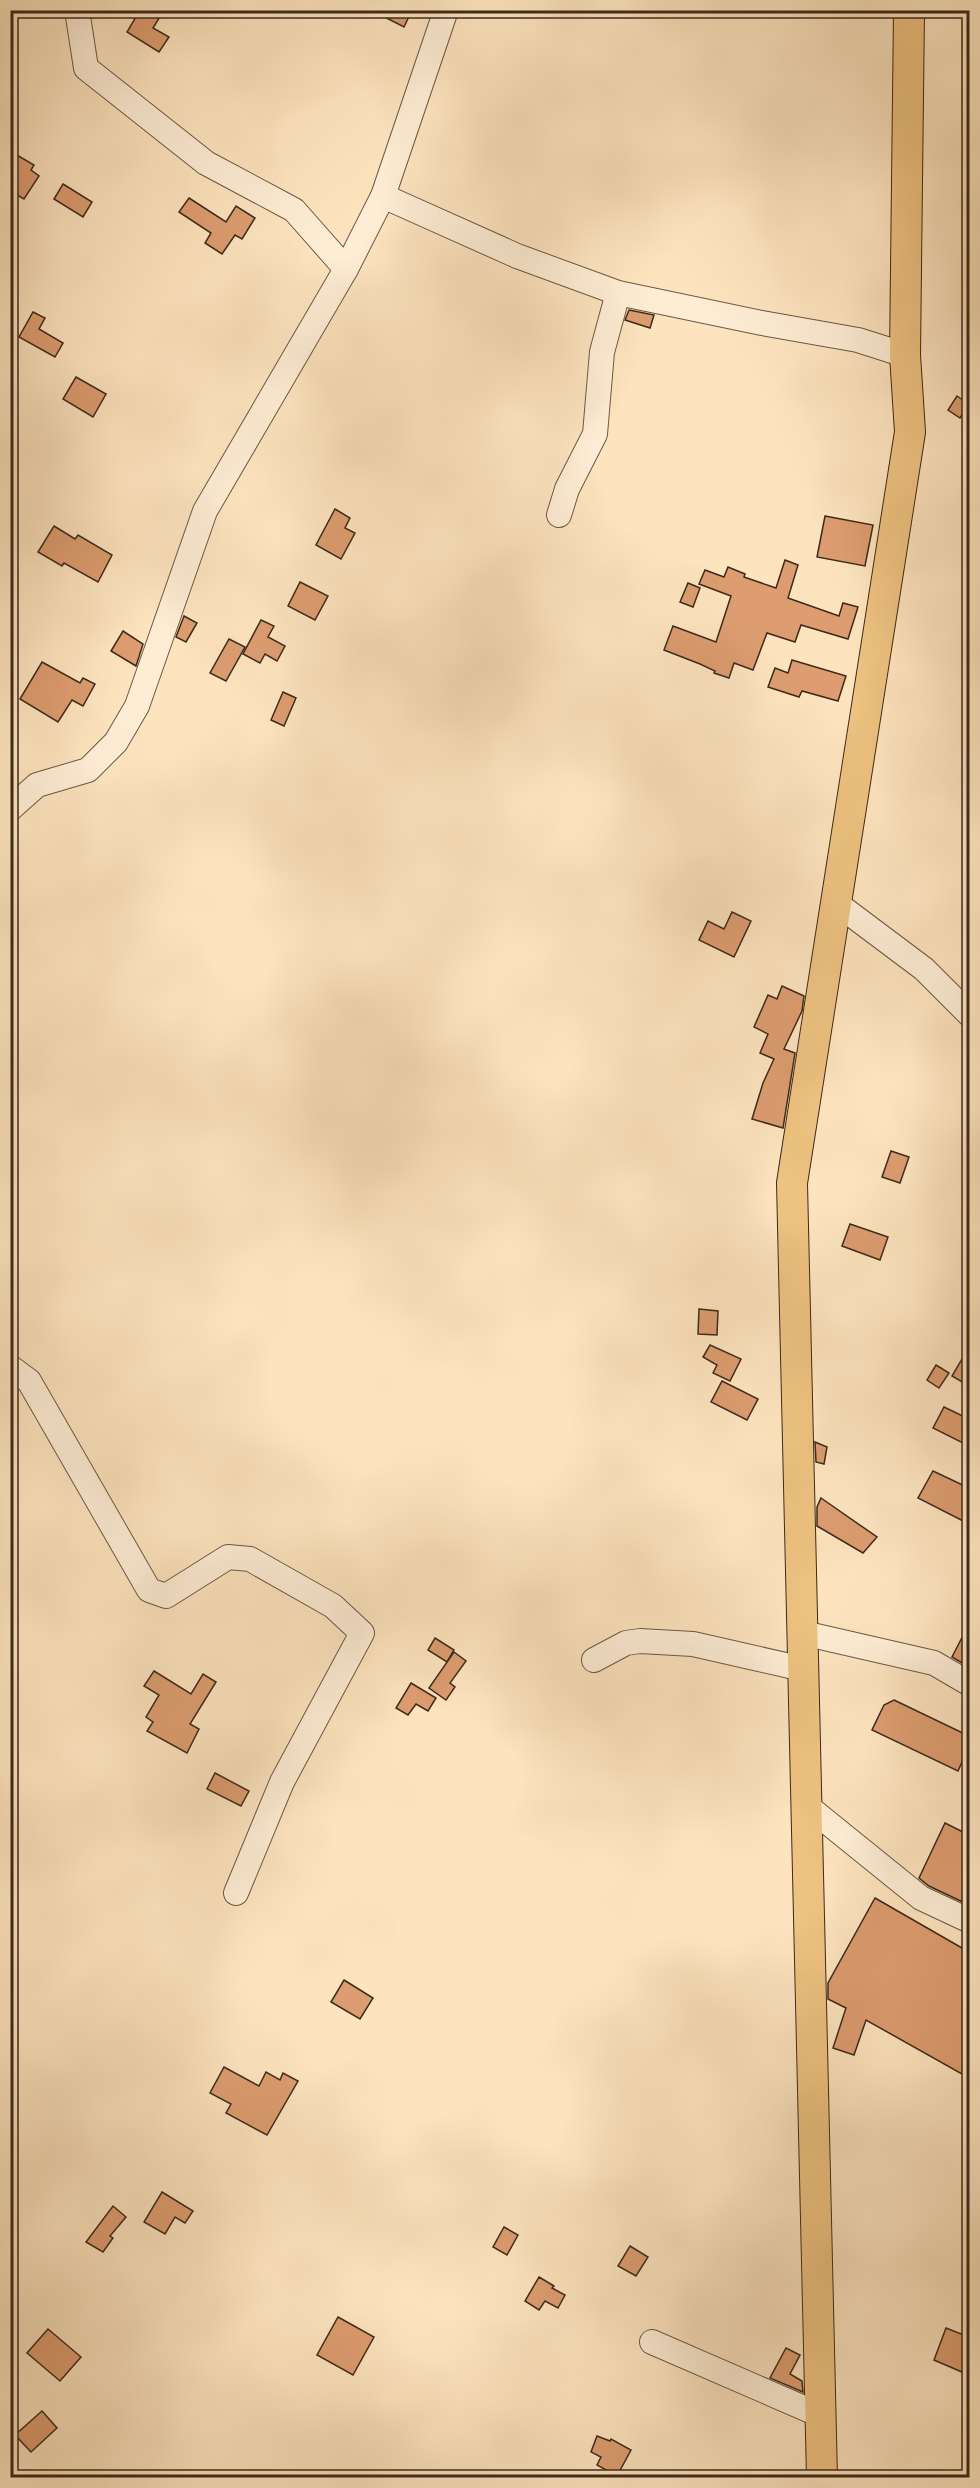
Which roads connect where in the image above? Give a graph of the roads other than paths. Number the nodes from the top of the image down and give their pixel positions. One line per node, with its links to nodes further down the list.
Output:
1 (77, 10): 5 (street)
2 (446, 10): 4 (street)
3 (909, 10): 7 (main road)
4 (383, 196): 5 (street); 6 (street)
5 (346, 269): 9 (street)
6 (618, 293): 7 (street); 8 (street)
7 (905, 355): 10 (main road)
8 (560, 515)
9 (10, 809)
10 (836, 903): 11 (street); 13 (main road)
11 (969, 1015)
12 (10, 1367): 18 (street)
13 (802, 1633): 15 (main road); 16 (street)
14 (594, 1660): 15 (street)
15 (803, 1669): 17 (main road)
16 (969, 1684)
17 (806, 1805): 19 (street); 21 (main road)
18 (236, 1893)
19 (969, 1921)
20 (652, 2342): 21 (street)
21 (820, 2415): 22 (main road)
22 (822, 2478)

